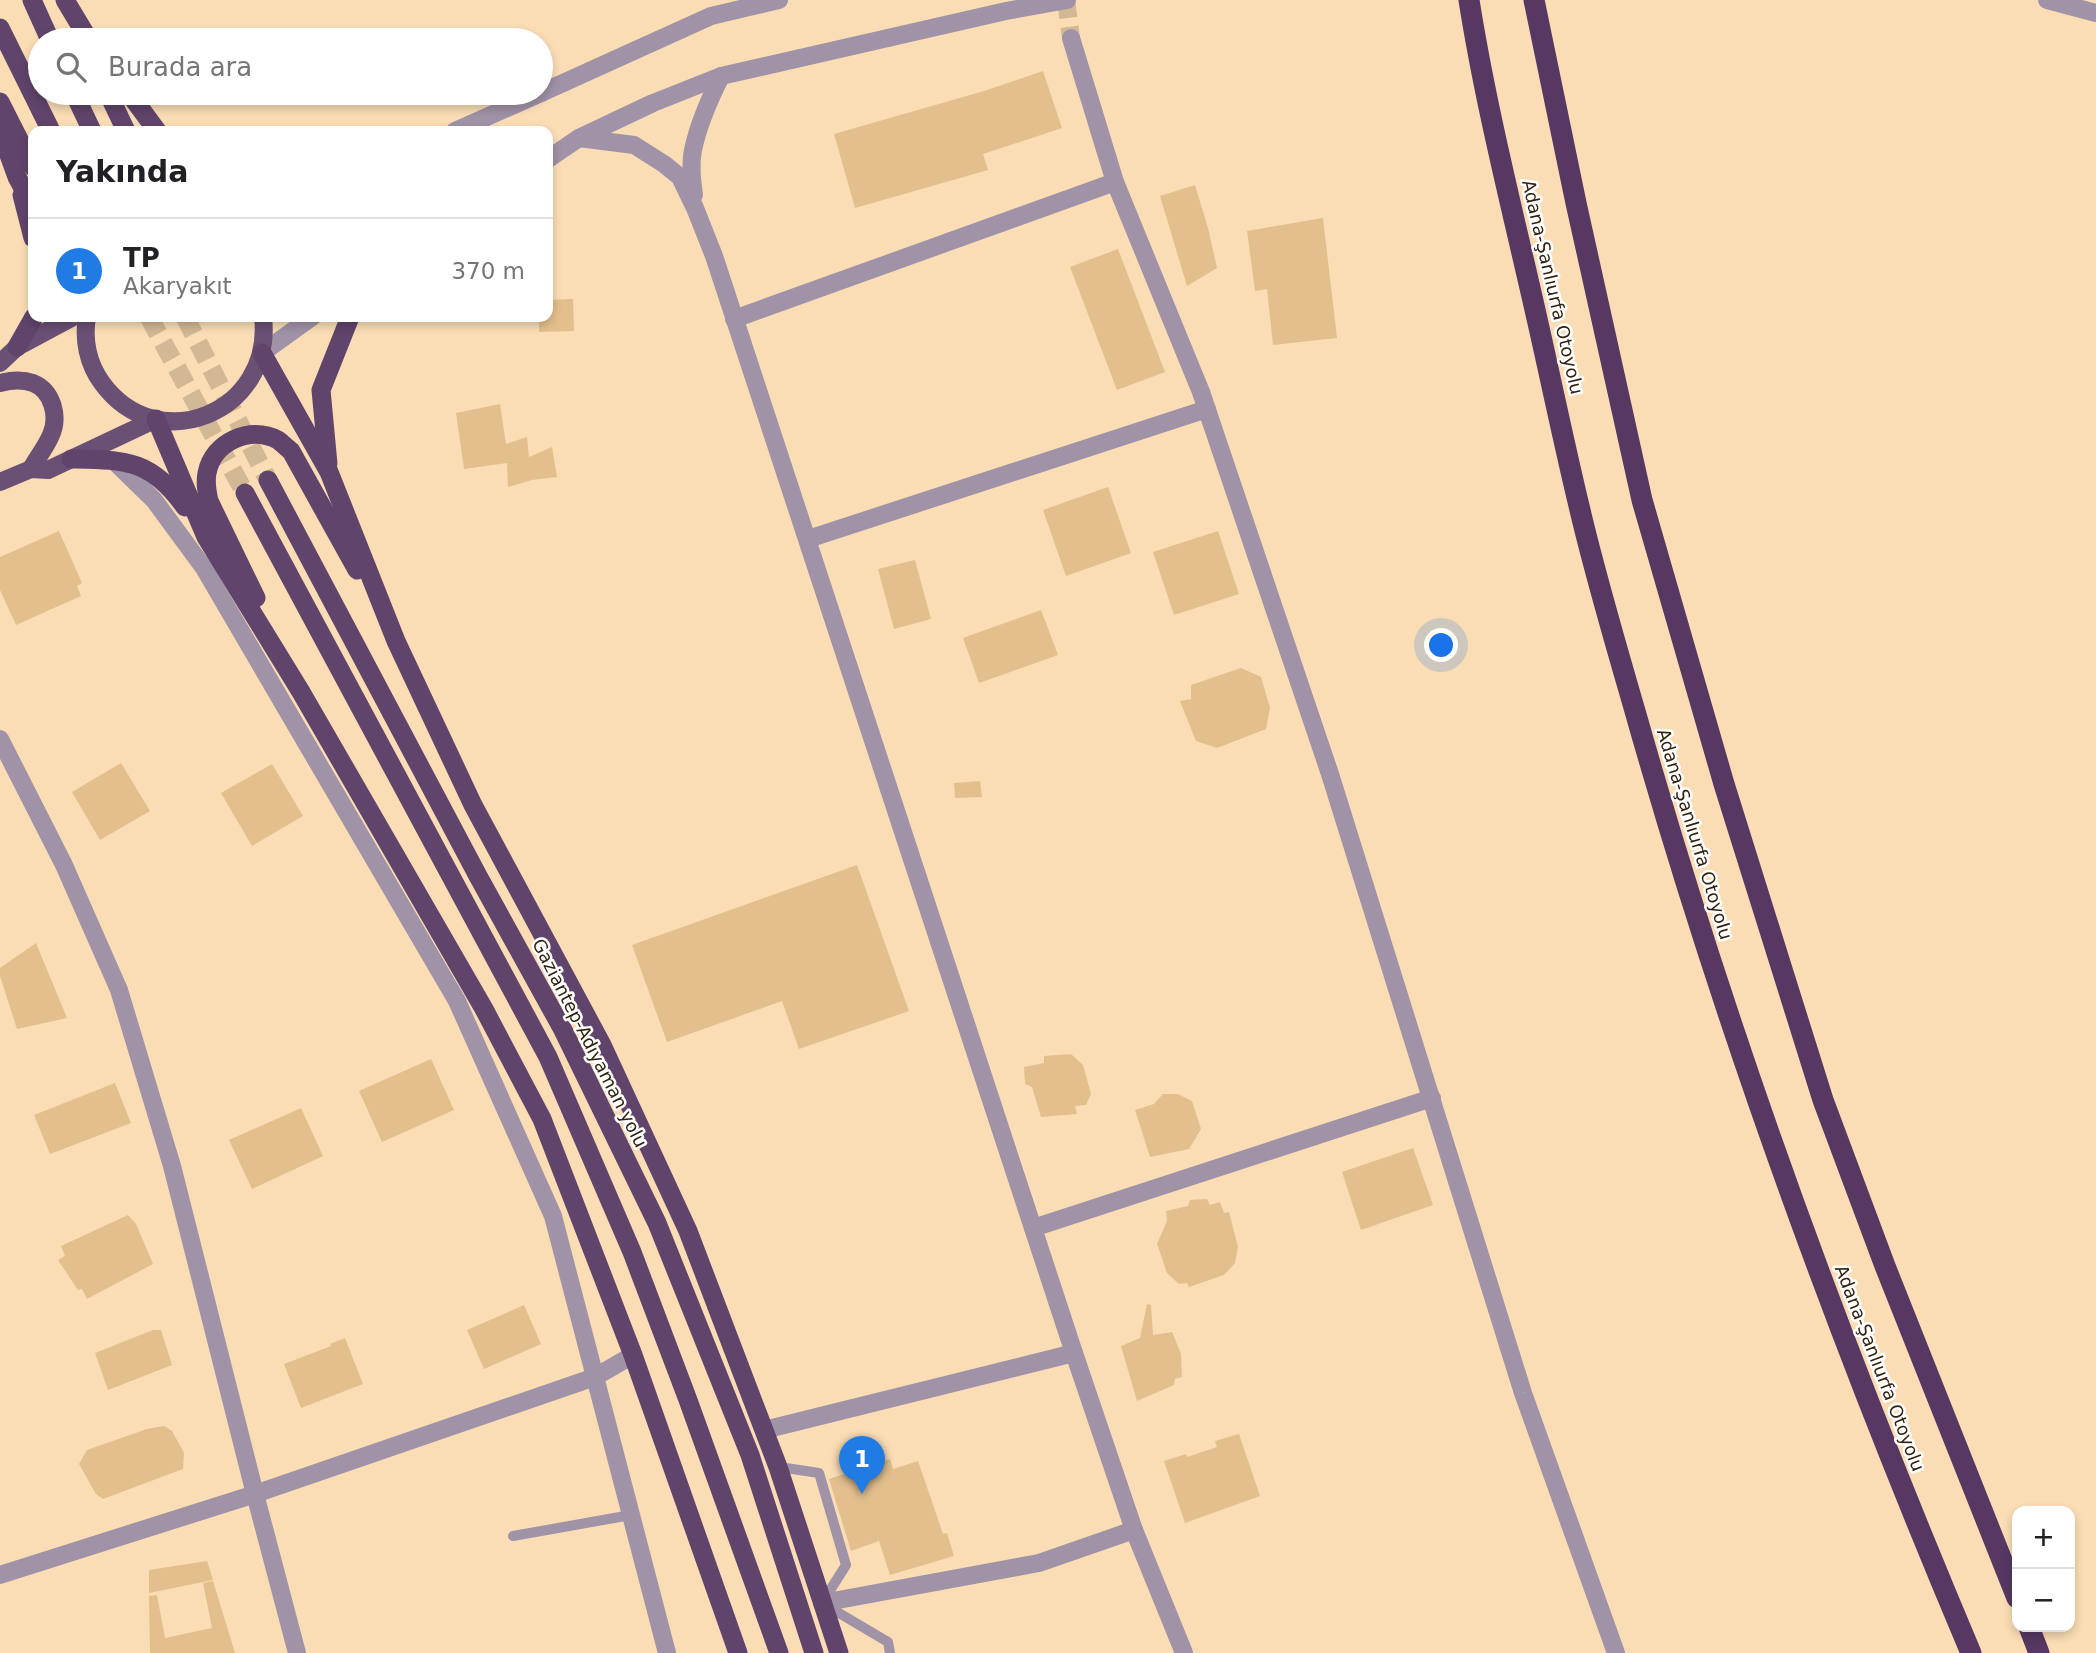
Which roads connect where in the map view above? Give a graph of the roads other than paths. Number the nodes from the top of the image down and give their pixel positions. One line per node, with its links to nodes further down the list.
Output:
1 (32, 0): 10 (highway)
2 (65, 0): 11 (highway)
3 (779, 0): 15 (street)
4 (1067, 0): 13 (street)
5 (1469, 0): 85 (highway, Adana-Şanlıurfa Otoyolu)
6 (1534, 0): 73 (highway)
7 (2047, 0): 8 (street)
8 (2096, 13)
9 (0, 28): 14 (highway)
10 (45, 28)
11 (81, 28)
12 (1072, 38): 33 (street)
13 (721, 76): 30 (street); 35 (street)
14 (28, 85)
15 (553, 88)
16 (0, 102): 32 (highway)
17 (38, 105): 23 (highway)
18 (80, 105): 24 (highway)
19 (114, 105): 25 (highway)
20 (126, 105): 26 (highway)
21 (137, 105): 27 (highway)
22 (514, 105): 28 (street)
23 (49, 126)
24 (90, 126)
25 (124, 126)
26 (138, 126)
27 (153, 126)
28 (467, 126)
29 (0, 130): 32 (highway)
30 (579, 138): 31 (street); 35 (street)
31 (553, 156)
32 (25, 172): 34 (highway)
33 (1115, 182): 36 (street); 47 (street)
34 (28, 197)
35 (695, 208): 36 (street)
36 (734, 319): 57 (street)
37 (31, 322): 43 (highway)
38 (64, 322): 43 (main road)
39 (87, 322): 48 (main road)
40 (263, 322): 44 (main road)
41 (305, 322): 44 (street)
42 (349, 322): 52 (highway)
43 (18, 347): 45 (main road)
44 (262, 353): 48 (main road); 52 (highway)
45 (0, 363)
46 (0, 383): 51 (main road)
47 (1207, 409): 57 (street); 61 (street)
48 (156, 419): 49 (main road); 56 (highway)
49 (71, 459): 50 (highway); 51 (main road)
50 (113, 460): 56 (highway); 65 (street)
51 (31, 469): 54 (main road)
52 (329, 472): 58 (highway)
53 (268, 480): 80 (highway, Gaziantep-Adıyaman yolu)
54 (0, 482)
55 (245, 493): 79 (highway)
56 (206, 537): 59 (highway)
57 (808, 539): 62 (street)
58 (396, 641): 59 (highway); 66 (highway)
59 (301, 692): 64 (highway)
60 (0, 739): 68 (street)
61 (1432, 1098): 62 (street); 84 (street)
62 (1033, 1228): 63 (street)
63 (1074, 1353): 66 (street); 70 (street)
64 (633, 1355): 65 (street); 78 (highway)
65 (595, 1377): 68 (street); 69 (street)
66 (764, 1430): 67 (highway)
67 (778, 1467): 74 (highway); 74 (lane)
68 (254, 1494): 72 (street); 76 (street)
69 (631, 1515): 71 (lane); 77 (street)
70 (1135, 1530): 74 (street); 83 (street)
71 (513, 1536)
72 (0, 1575)
73 (2012, 1585)
74 (822, 1603): 81 (highway); 82 (lane)
75 (2031, 1632): 86 (highway)
76 (297, 1653)
77 (667, 1653)
78 (738, 1653)
79 (779, 1653)
80 (814, 1653)
81 (839, 1653)
82 (890, 1653)
83 (1184, 1653)
84 (1616, 1653)
85 (1971, 1653)
86 (2039, 1653)

